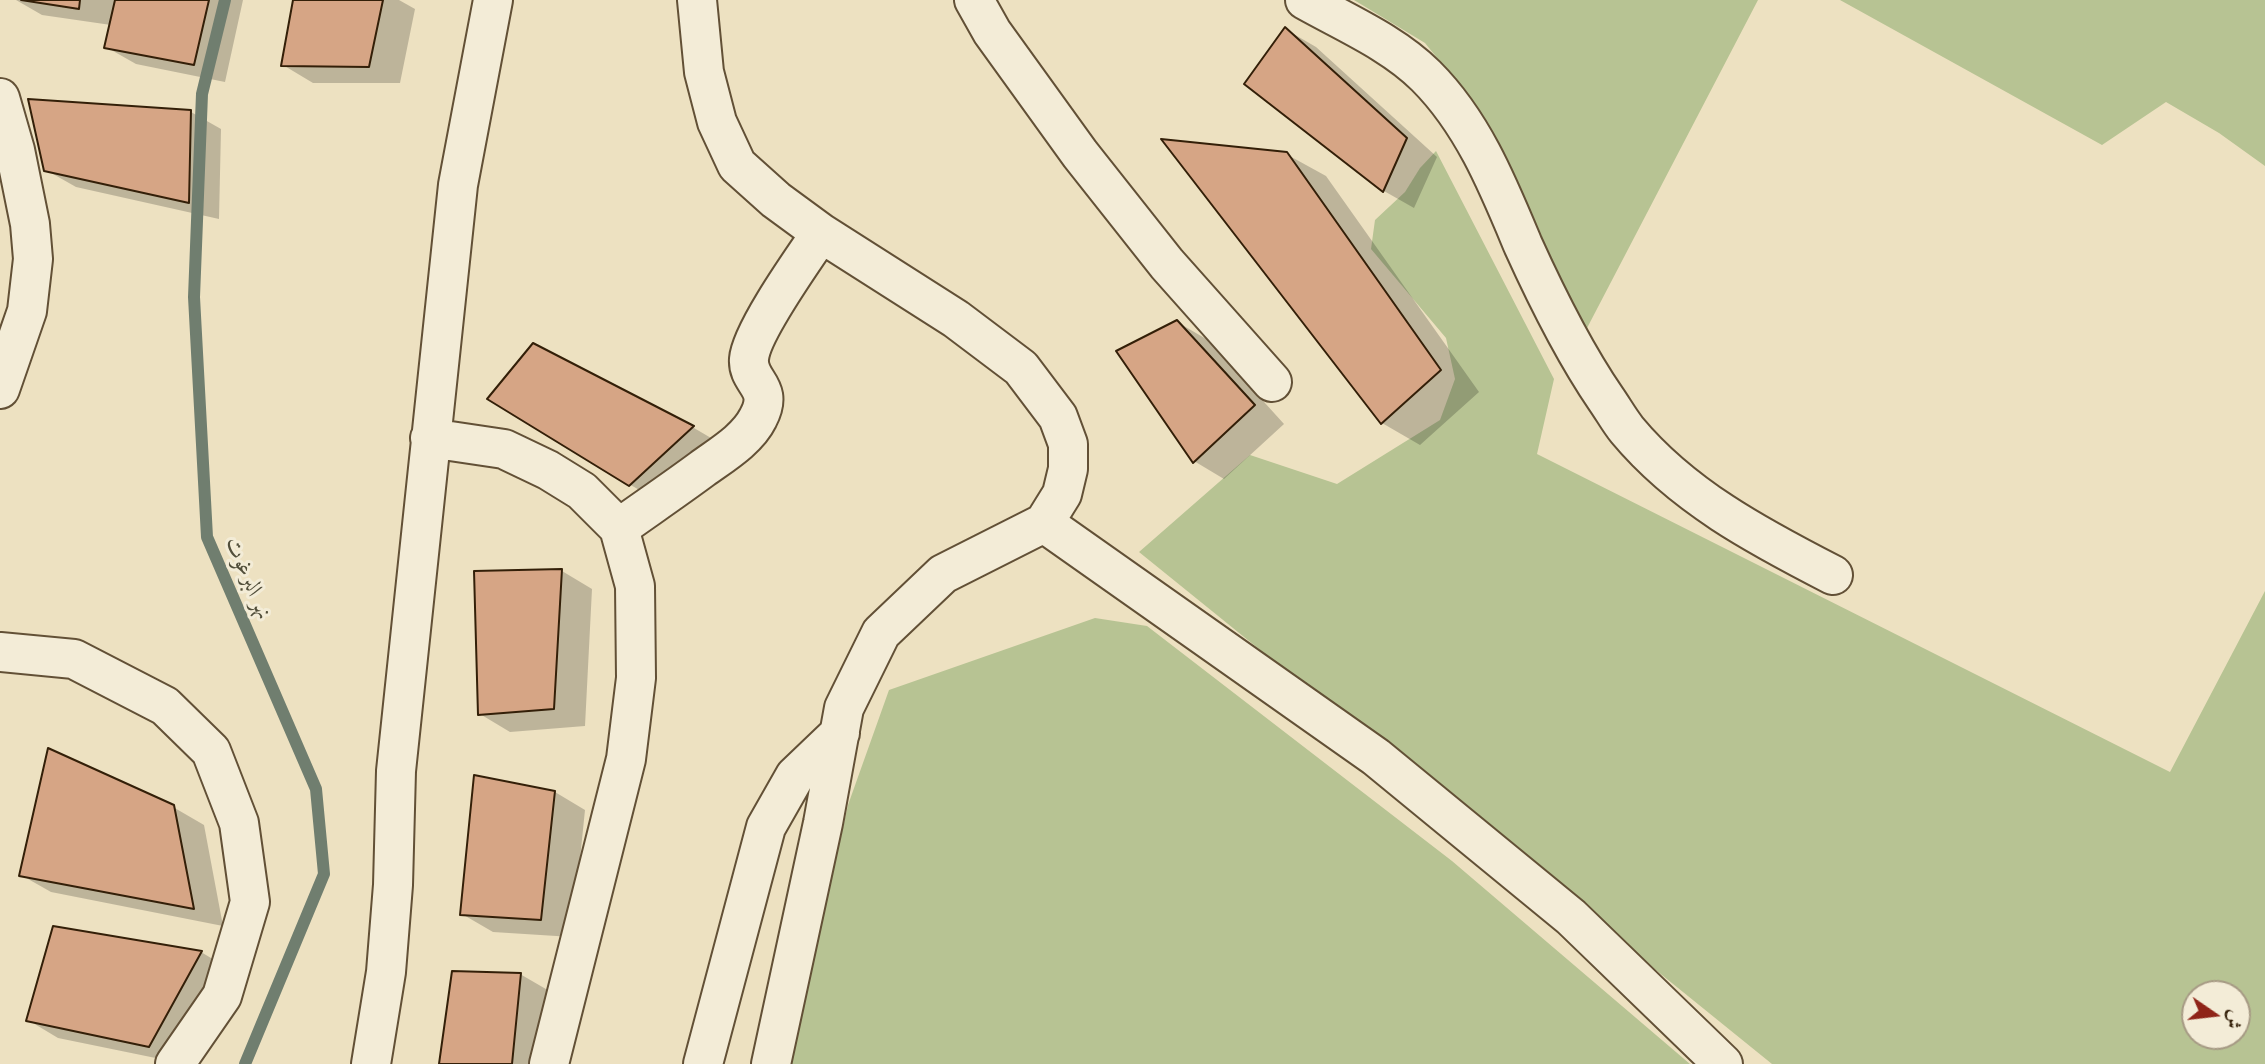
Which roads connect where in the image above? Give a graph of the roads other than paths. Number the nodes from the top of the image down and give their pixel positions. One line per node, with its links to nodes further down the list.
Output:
1 (493, 0): 9 (street)
2 (697, 0): 6 (street)
3 (974, 0): 7 (street)
4 (1305, 0): 12 (street)
5 (0, 98): 8 (street)
6 (821, 233): 10 (street); 11 (street)
7 (1272, 382)
8 (0, 389)
9 (430, 438): 11 (street); 16 (street)
10 (1044, 523): 14 (street); 20 (street)
11 (619, 528): 17 (street)
12 (1833, 575)
13 (0, 652): 15 (street)
14 (839, 733): 18 (street); 19 (street)
15 (175, 1064)
16 (371, 1064)
17 (550, 1064)
18 (703, 1064)
19 (771, 1064)
20 (1723, 1064)

